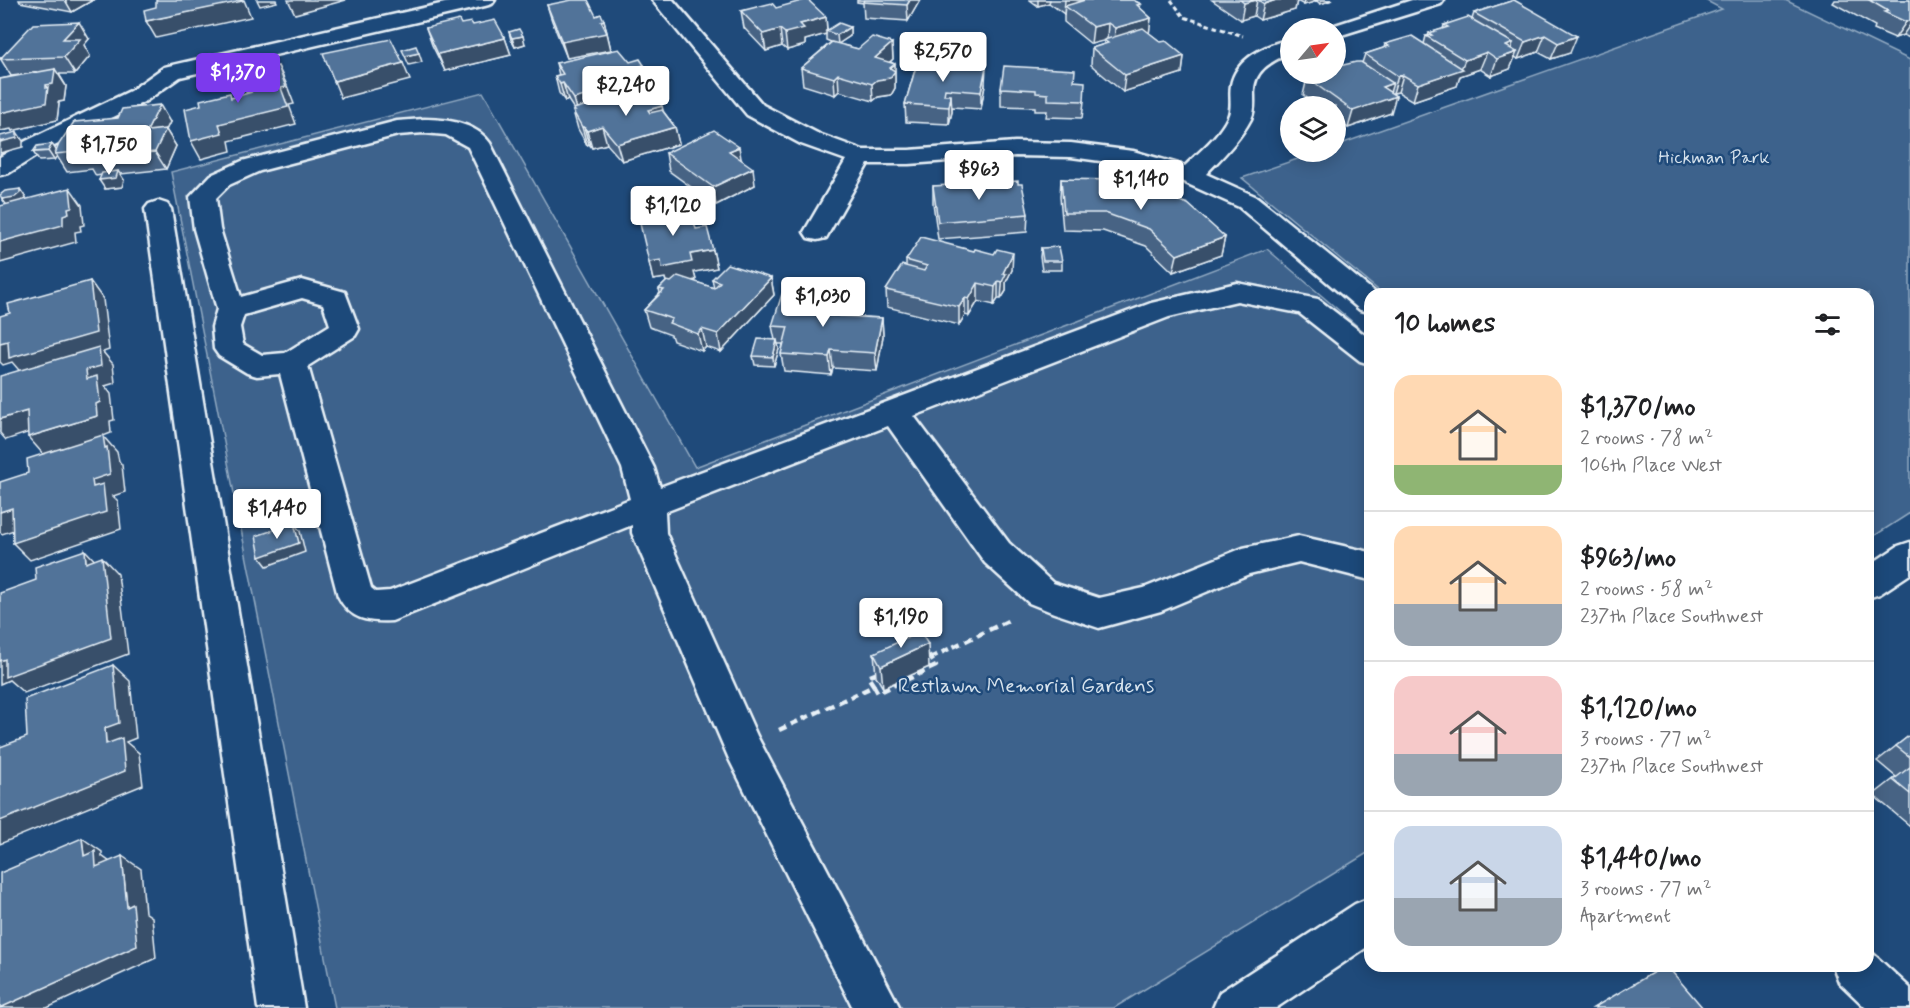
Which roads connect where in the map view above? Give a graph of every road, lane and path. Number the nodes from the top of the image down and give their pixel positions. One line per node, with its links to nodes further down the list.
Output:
1 (485, 0): 9 (street)
2 (1171, 0): 6 (path)
3 (1434, 0): 5 (street)
4 (670, 1): 8 (street)
5 (1346, 28)
6 (1280, 49)
7 (1280, 50): 10 (street)
8 (860, 157): 10 (street); 12 (street)
9 (0, 168)
10 (1190, 176): 13 (street)
11 (158, 209): 30 (street)
12 (817, 232)
13 (1364, 298)
14 (231, 309): 16 (street); 16 (street); 18 (street)
15 (1364, 349): 17 (street)
16 (292, 362): 18 (street)
17 (894, 412): 18 (street); 22 (street)
18 (648, 505): 27 (street)
19 (1910, 556): 21 (street)
20 (1364, 565): 22 (street)
21 (1874, 580)
22 (1053, 599): 24 (path)
23 (916, 655): 24 (path)
24 (930, 658): 26 (path)
25 (888, 668): 26 (path)
26 (874, 686): 27 (path)
27 (744, 747): 31 (street)
28 (1364, 923): 32 (street)
29 (1861, 972): 33 (street)
30 (281, 1008)
31 (877, 1008)
32 (1236, 1008)
33 (1899, 1008)

